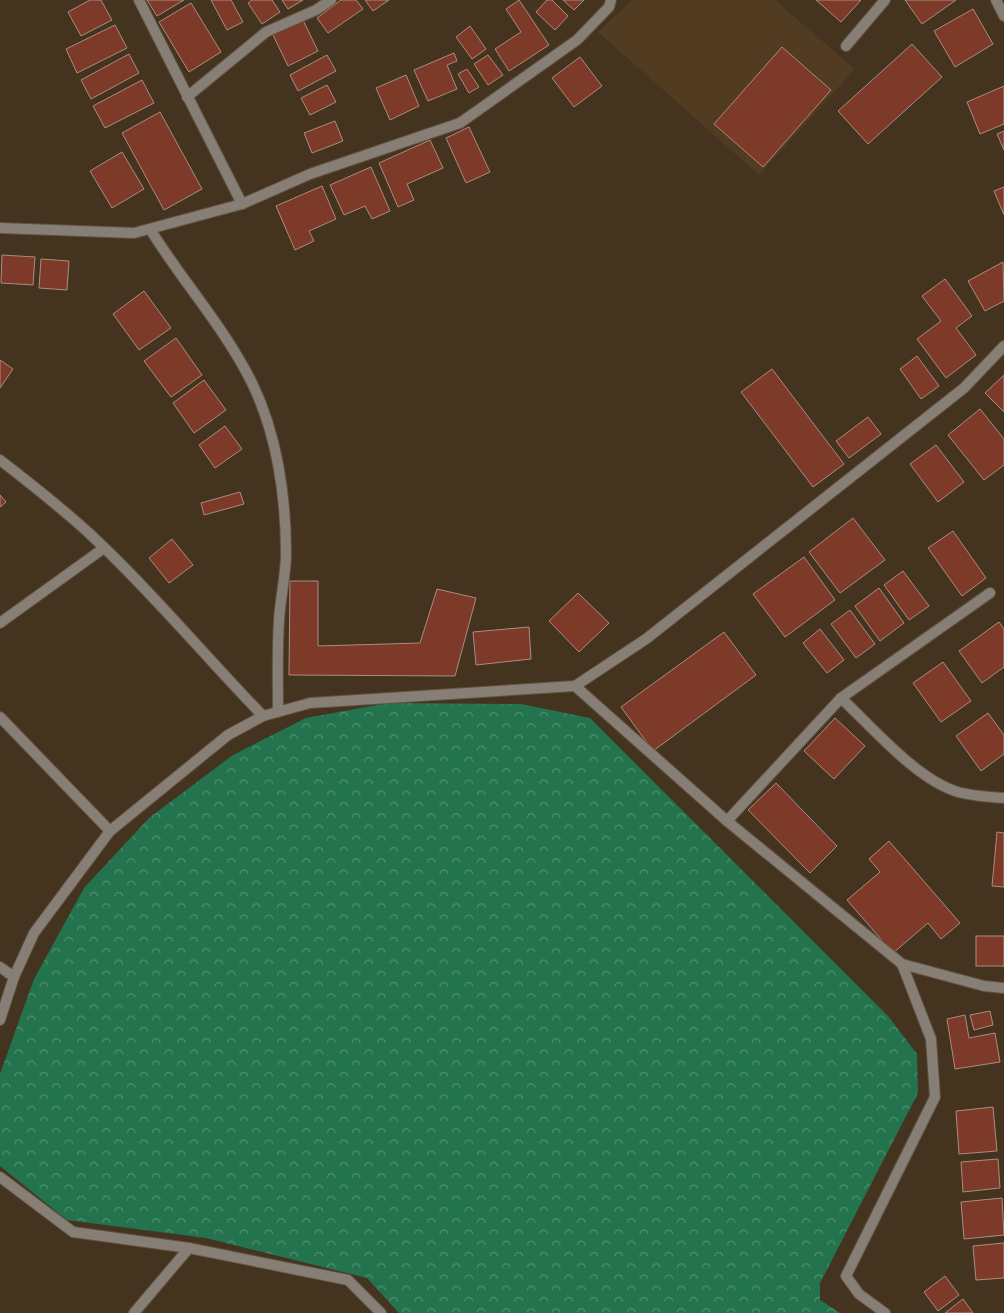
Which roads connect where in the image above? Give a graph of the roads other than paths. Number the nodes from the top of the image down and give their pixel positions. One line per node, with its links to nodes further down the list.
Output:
1 (139, 0): 8 (street)
2 (330, 0): 8 (street)
3 (611, 0): 9 (street)
4 (885, 0): 7 (street)
5 (996, 0): 6 (street)
6 (1004, 16)
7 (846, 46)
8 (187, 97): 9 (street)
9 (242, 204): 11 (street)
10 (0, 228): 11 (street)
11 (150, 228): 19 (street)
12 (1004, 346): 17 (street)
13 (0, 460): 14 (street)
14 (104, 548): 16 (street); 20 (street)
15 (990, 593): 18 (street)
16 (0, 623)
17 (575, 686): 19 (street); 23 (street)
18 (841, 698): 22 (street); 23 (street)
19 (278, 712): 20 (street)
20 (264, 716): 24 (street)
21 (0, 717): 24 (street)
22 (1004, 798)
23 (727, 821): 25 (street)
24 (110, 831): 27 (street)
25 (902, 964): 28 (street); 34 (street)
26 (0, 967): 27 (street)
27 (14, 977): 29 (street)
28 (1004, 988)
29 (0, 1020)
30 (0, 1178): 31 (street)
31 (188, 1248): 32 (street); 33 (street)
32 (134, 1313)
33 (381, 1313)
34 (885, 1313)

